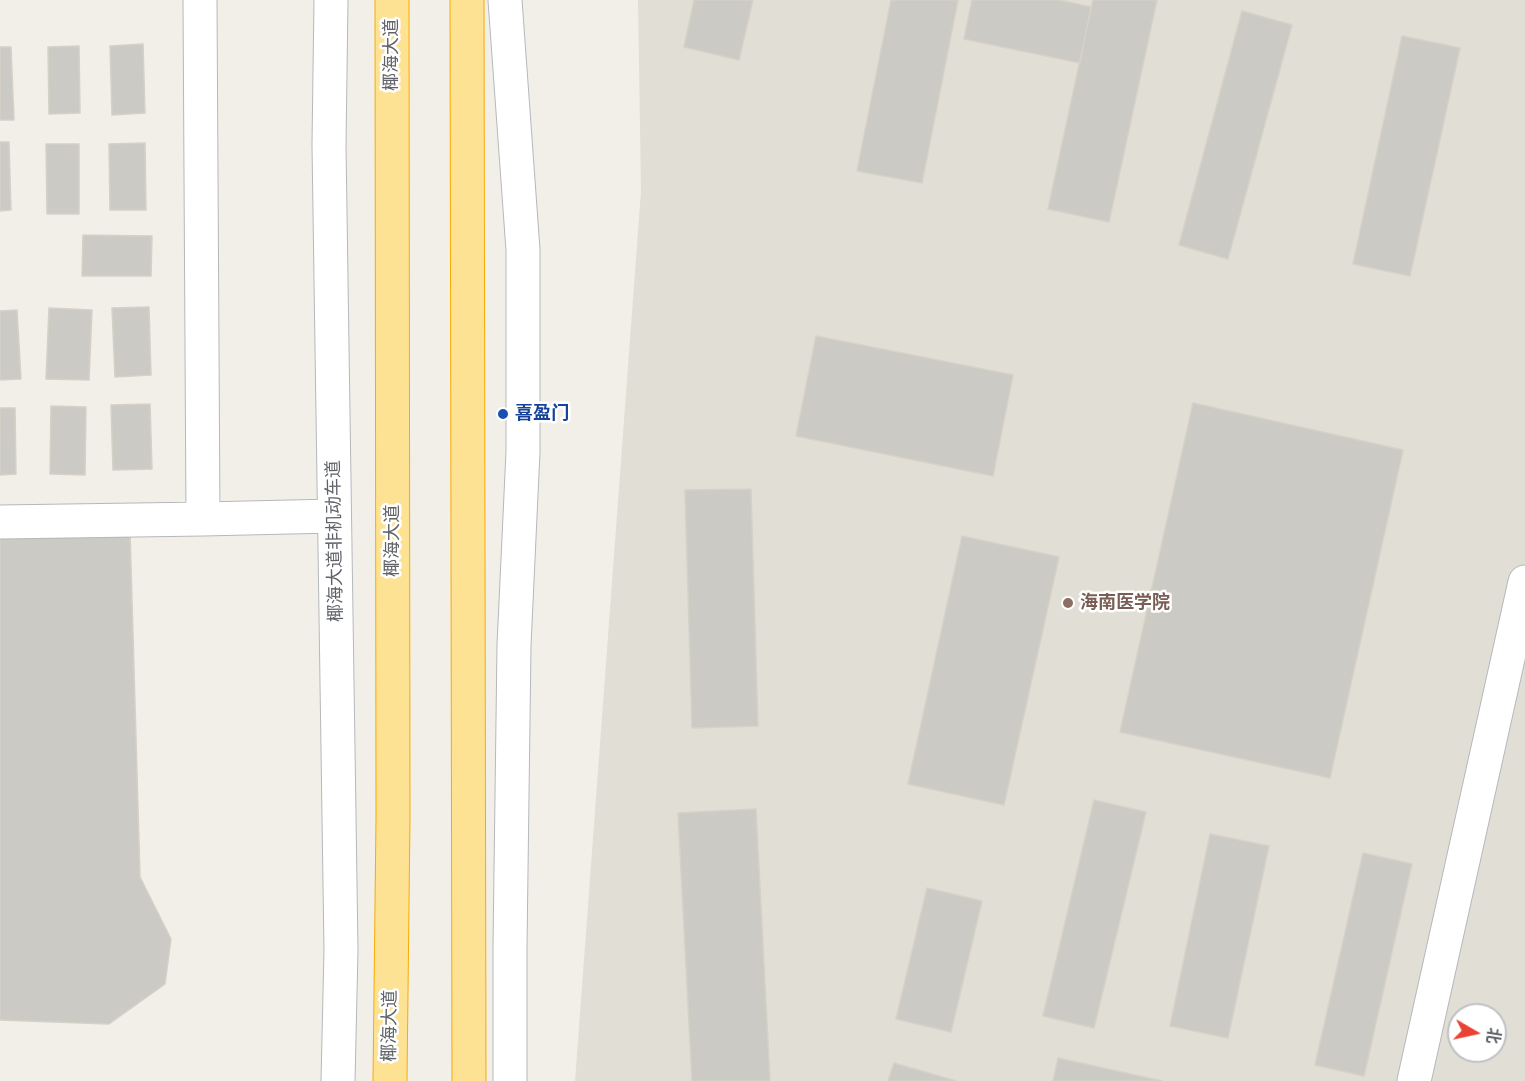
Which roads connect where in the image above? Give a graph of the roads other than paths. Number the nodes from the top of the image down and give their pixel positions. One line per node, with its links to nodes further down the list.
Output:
1 (200, 0): 7 (street)
2 (332, 0): 6 (street, 椰海大道非机动车道)
3 (392, 0): 11 (highway, 椰海大道)
4 (467, 0): 12 (highway)
5 (505, 0): 13 (street)
6 (334, 516): 7 (street); 10 (street, 椰海大道非机动车道)
7 (203, 519): 8 (street)
8 (0, 522)
9 (1525, 582): 14 (street)
10 (338, 1081)
11 (390, 1081)
12 (468, 1081)
13 (510, 1081)
14 (1414, 1081)

